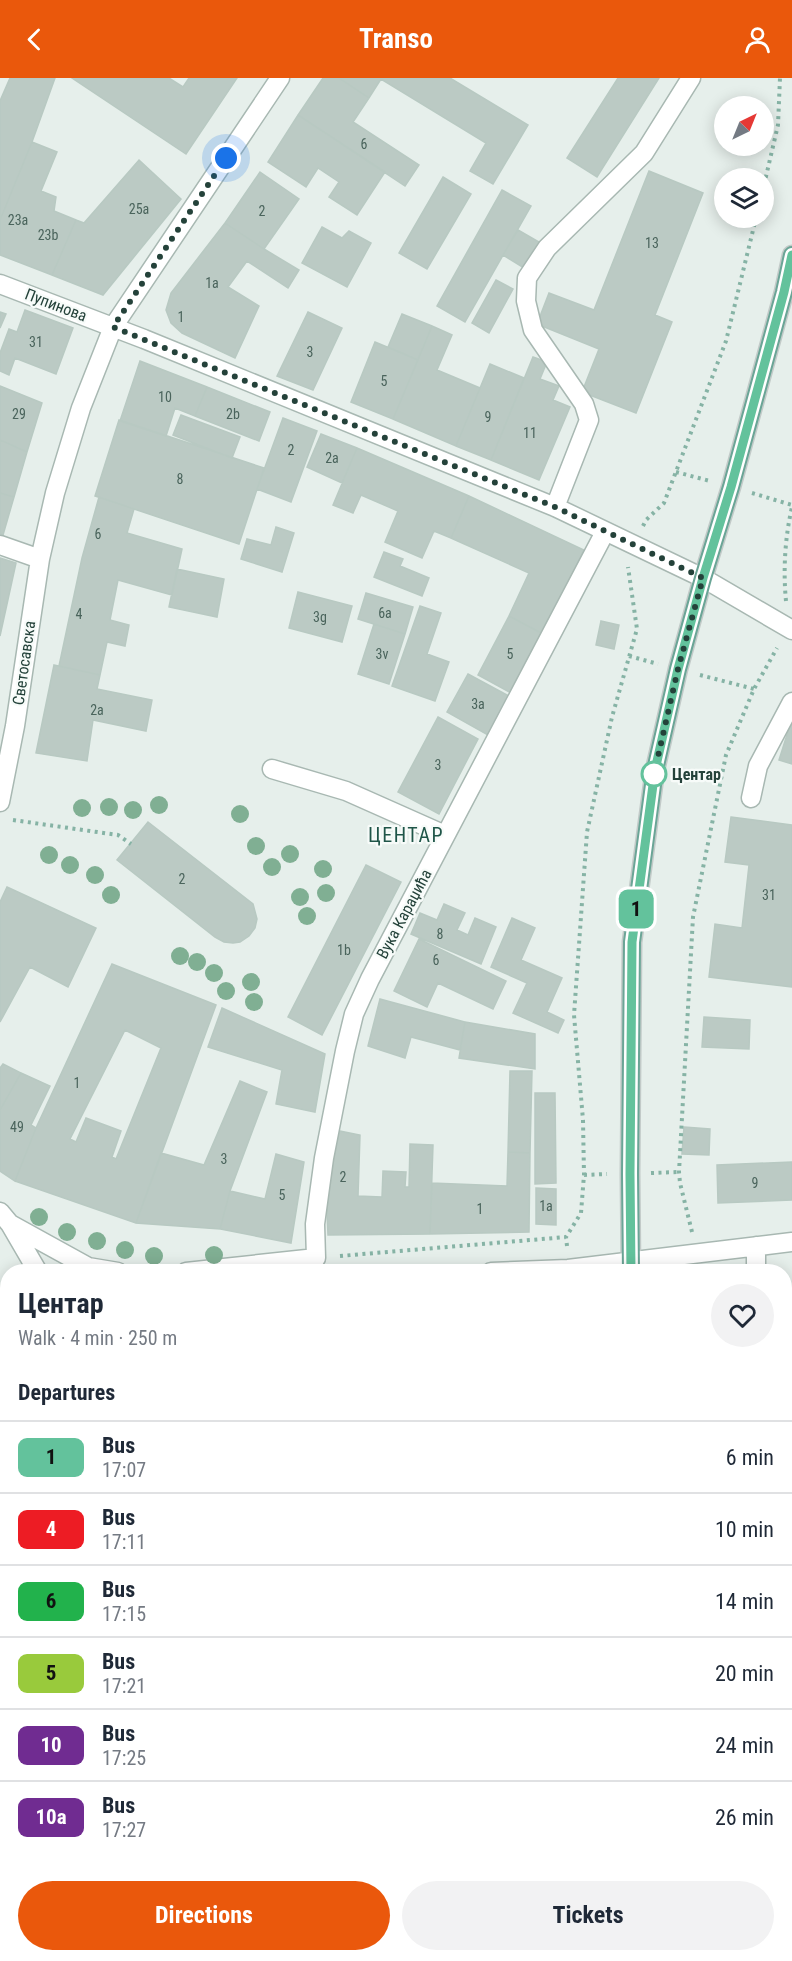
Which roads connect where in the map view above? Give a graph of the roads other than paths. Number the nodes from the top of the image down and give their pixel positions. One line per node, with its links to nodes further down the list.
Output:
1 (280, 78): 5 (street, Светосавска)
2 (691, 78): 6 (street)
3 (792, 255): 10 (main road)
4 (0, 284): 5 (street, Пупинова)
5 (113, 327): 6 (street, Пупинова); 9 (street, Светосавска)
6 (555, 507): 7 (street, Пупинова)
7 (605, 532): 10 (street, Пупинова); 16 (street, Вука Караџића)
8 (0, 545): 9 (street)
9 (40, 559): 15 (street, Светосавска)
10 (703, 578): 11 (street, Пупинова); 23 (main road)
11 (790, 629)
12 (792, 702): 14 (street)
13 (272, 769): 16 (street)
14 (751, 798)
15 (0, 802)
16 (445, 835): 22 (street, Вука Караџића)
17 (5, 1218): 20 (street); 21 (street)
18 (792, 1242): 19 (street)
19 (756, 1246): 24 (street); 25 (street)
20 (33, 1264)
21 (83, 1264)
22 (260, 1264)
23 (632, 1264)
24 (642, 1264)
25 (756, 1264)

